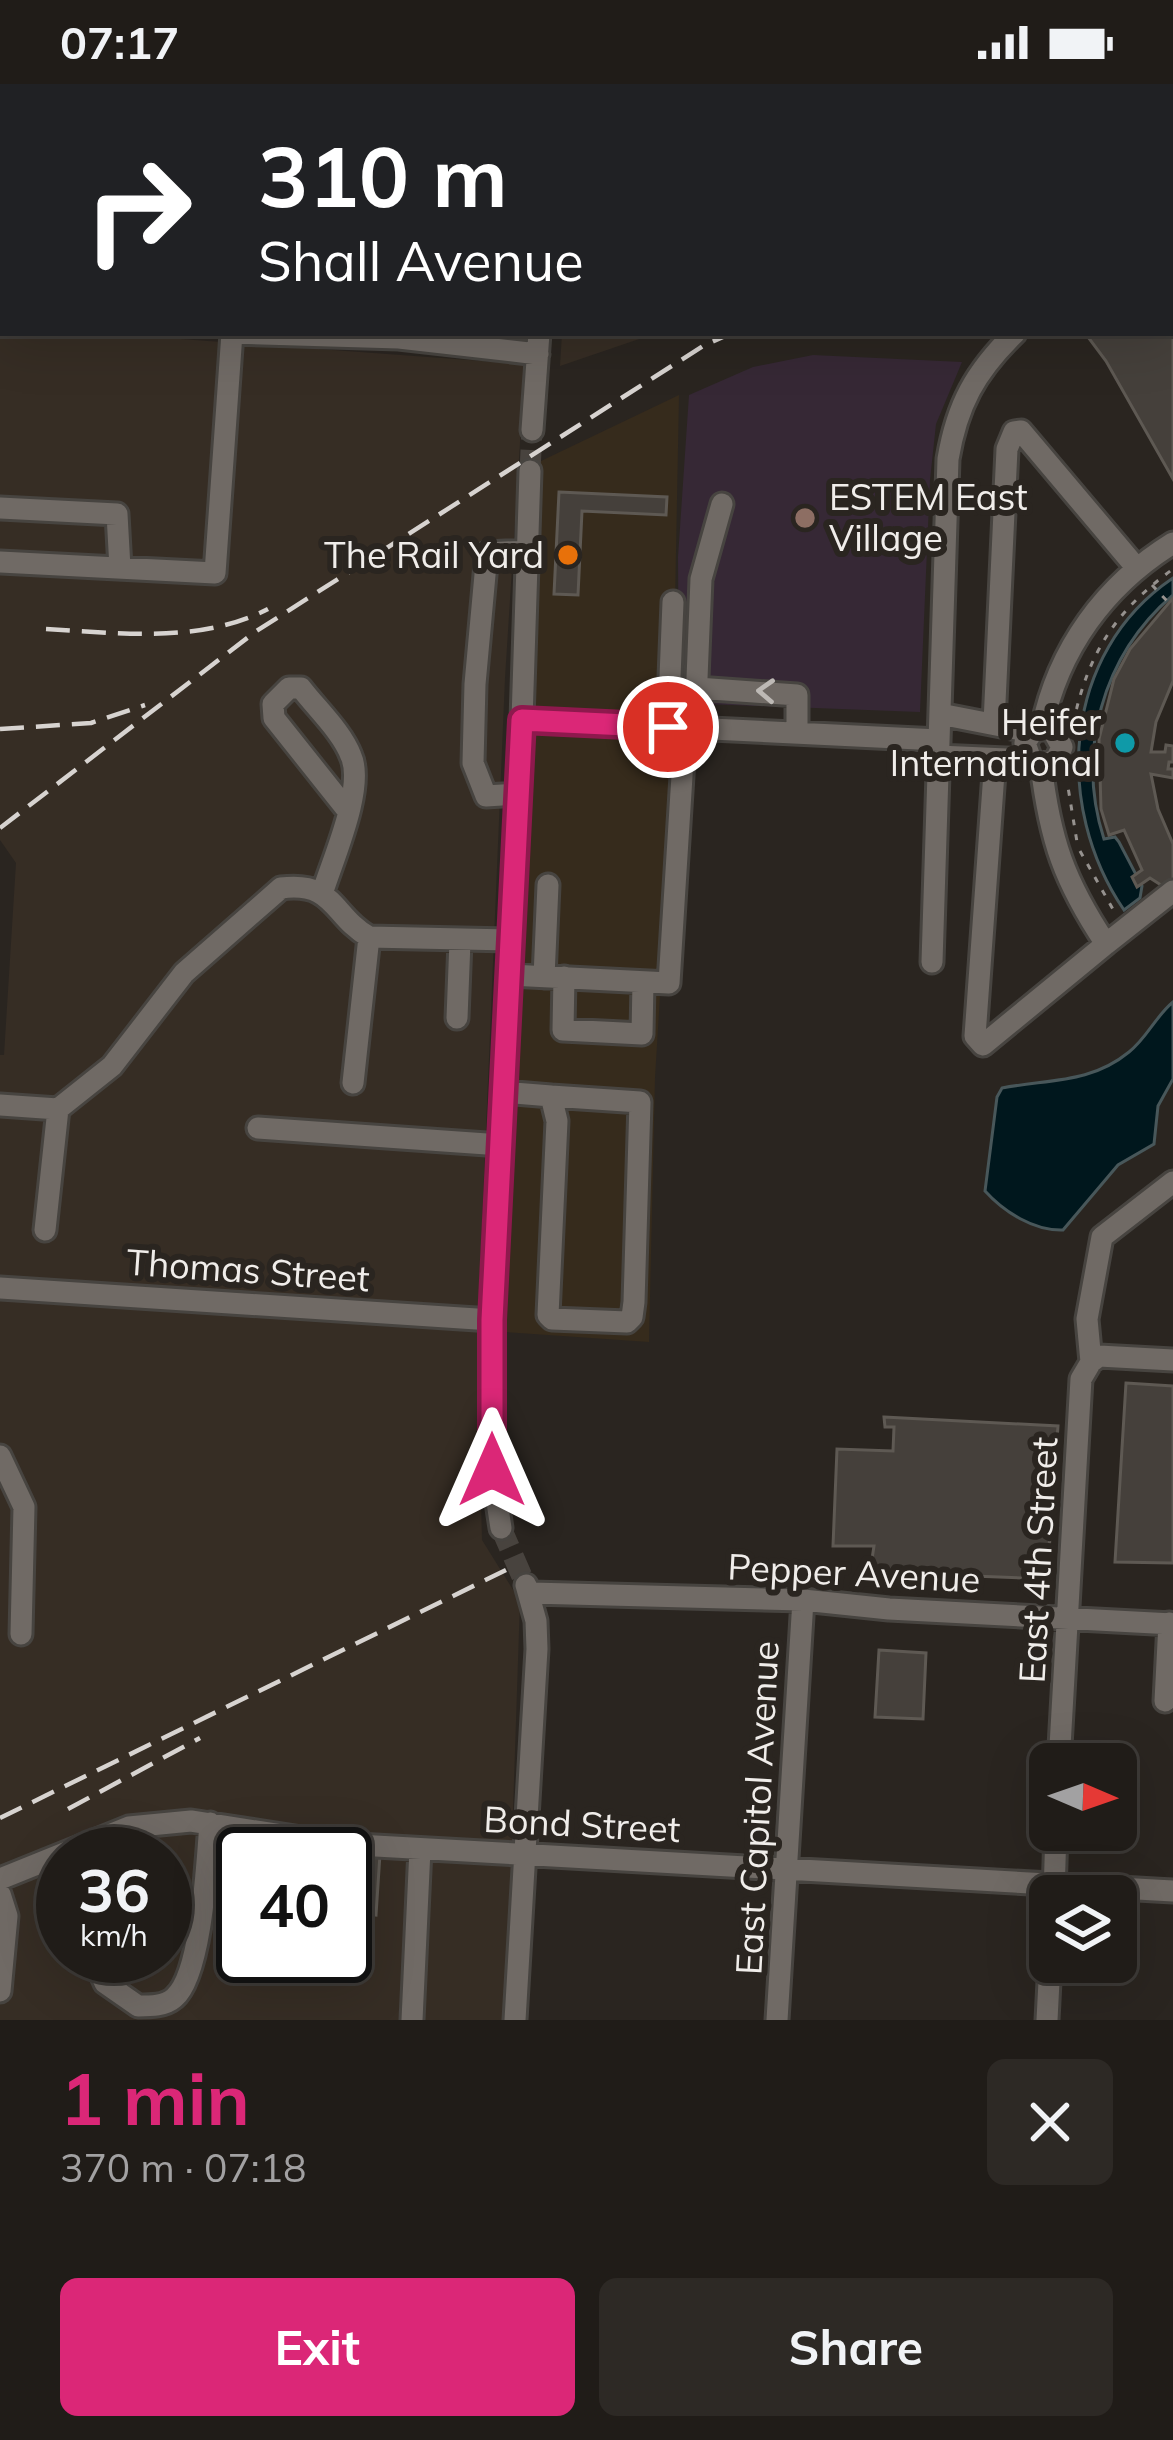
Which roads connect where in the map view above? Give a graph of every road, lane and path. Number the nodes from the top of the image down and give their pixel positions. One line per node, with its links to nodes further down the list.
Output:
1 (232, 336): 13 (street)
2 (399, 336): 4 (street)
3 (1012, 336): 19 (street)
4 (539, 343): 5 (street)
5 (532, 430)
6 (530, 471): 10 (street)
7 (722, 504): 18 (street)
8 (0, 508): 13 (street)
9 (1173, 543): 12 (street)
10 (528, 551): 20 (street); 32 (street)
11 (0, 562): 13 (street)
12 (1135, 566): 21 (street); 23 (street)
13 (120, 568)
14 (1173, 569): 25 (path)
15 (1155, 588): 17 (path)
16 (673, 602): 22 (street)
17 (1168, 602)
18 (697, 688): 22 (street); 24 (street, one-way to 18)
19 (940, 714): 21 (street); 26 (street)
20 (522, 720): 22 (street); 32 (street)
21 (994, 723): 23 (street)
22 (682, 727): 24 (street); 45 (street)
23 (1037, 730): 30 (street); 30 (street)
24 (797, 732): 26 (street)
25 (1071, 735)
26 (938, 748): 28 (street); 42 (street)
27 (1070, 754): 29 (path)
28 (994, 759): 30 (street); 41 (street)
29 (1097, 759)
30 (1036, 763): 41 (street)
31 (1066, 771): 37 (path)
32 (518, 794): 39 (street)
33 (348, 811): 33 (street); 36 (street)
34 (548, 885): 44 (street)
35 (1173, 890): 37 (street)
36 (323, 892): 38 (street); 51 (street)
37 (1126, 926): 41 (street)
38 (369, 937): 40 (street); 47 (street)
39 (511, 940): 40 (street); 43 (street)
40 (460, 941): 46 (street)
41 (1106, 944)
42 (932, 962)
43 (510, 975): 44 (street); 48 (street)
44 (554, 977): 45 (street); 45 (street)
45 (643, 982)
46 (457, 1018)
47 (353, 1083)
48 (503, 1091): 49 (street); 53 (street)
49 (551, 1096): 49 (street)
50 (0, 1105): 51 (street)
51 (58, 1109): 55 (street)
52 (258, 1128): 53 (street)
53 (501, 1145): 57 (street)
54 (1173, 1182): 59 (street, East 4th Street)
55 (45, 1230)
56 (0, 1288): 57 (street, Thomas Street)
57 (492, 1320): 61 (street)
58 (1173, 1360): 59 (street)
59 (1091, 1362): 65 (street, East 4th Street)
60 (0, 1456): 63 (street)
61 (501, 1528)
62 (0, 1533): 63 (street)
63 (23, 1534): 67 (street)
64 (803, 1600): 65 (street, Pepper Avenue); 73 (street, Pepper Avenue); 75 (street, East Capitol Avenue)
65 (1068, 1618): 66 (street, Pepper Avenue); 69 (street, East 4th Street)
66 (1171, 1624): 68 (street)
67 (21, 1634)
68 (1165, 1701)
69 (1060, 1743)
70 (210, 1823): 71 (street, Bond Street); 72 (street, Bond Street); 81 (street)
71 (137, 1827)
72 (420, 1849): 73 (street, Bond Street); 86 (street)
73 (523, 1854): 75 (street, Bond Street); 87 (street)
74 (36, 1868): 76 (street, Bond Street)
75 (786, 1869): 77 (street, Bond Street); 88 (street, East Capitol Avenue)
76 (0, 1879)
77 (1029, 1888)
78 (1137, 1891): 79 (street, Bond Street)
79 (1173, 1891)
80 (0, 1894): 85 (street)
81 (192, 1954)
82 (105, 1983): 83 (street)
83 (185, 1983)
84 (1049, 1983): 89 (street)
85 (0, 1991)
86 (412, 2020)
87 (515, 2020)
88 (778, 2020)
89 (1047, 2020)

